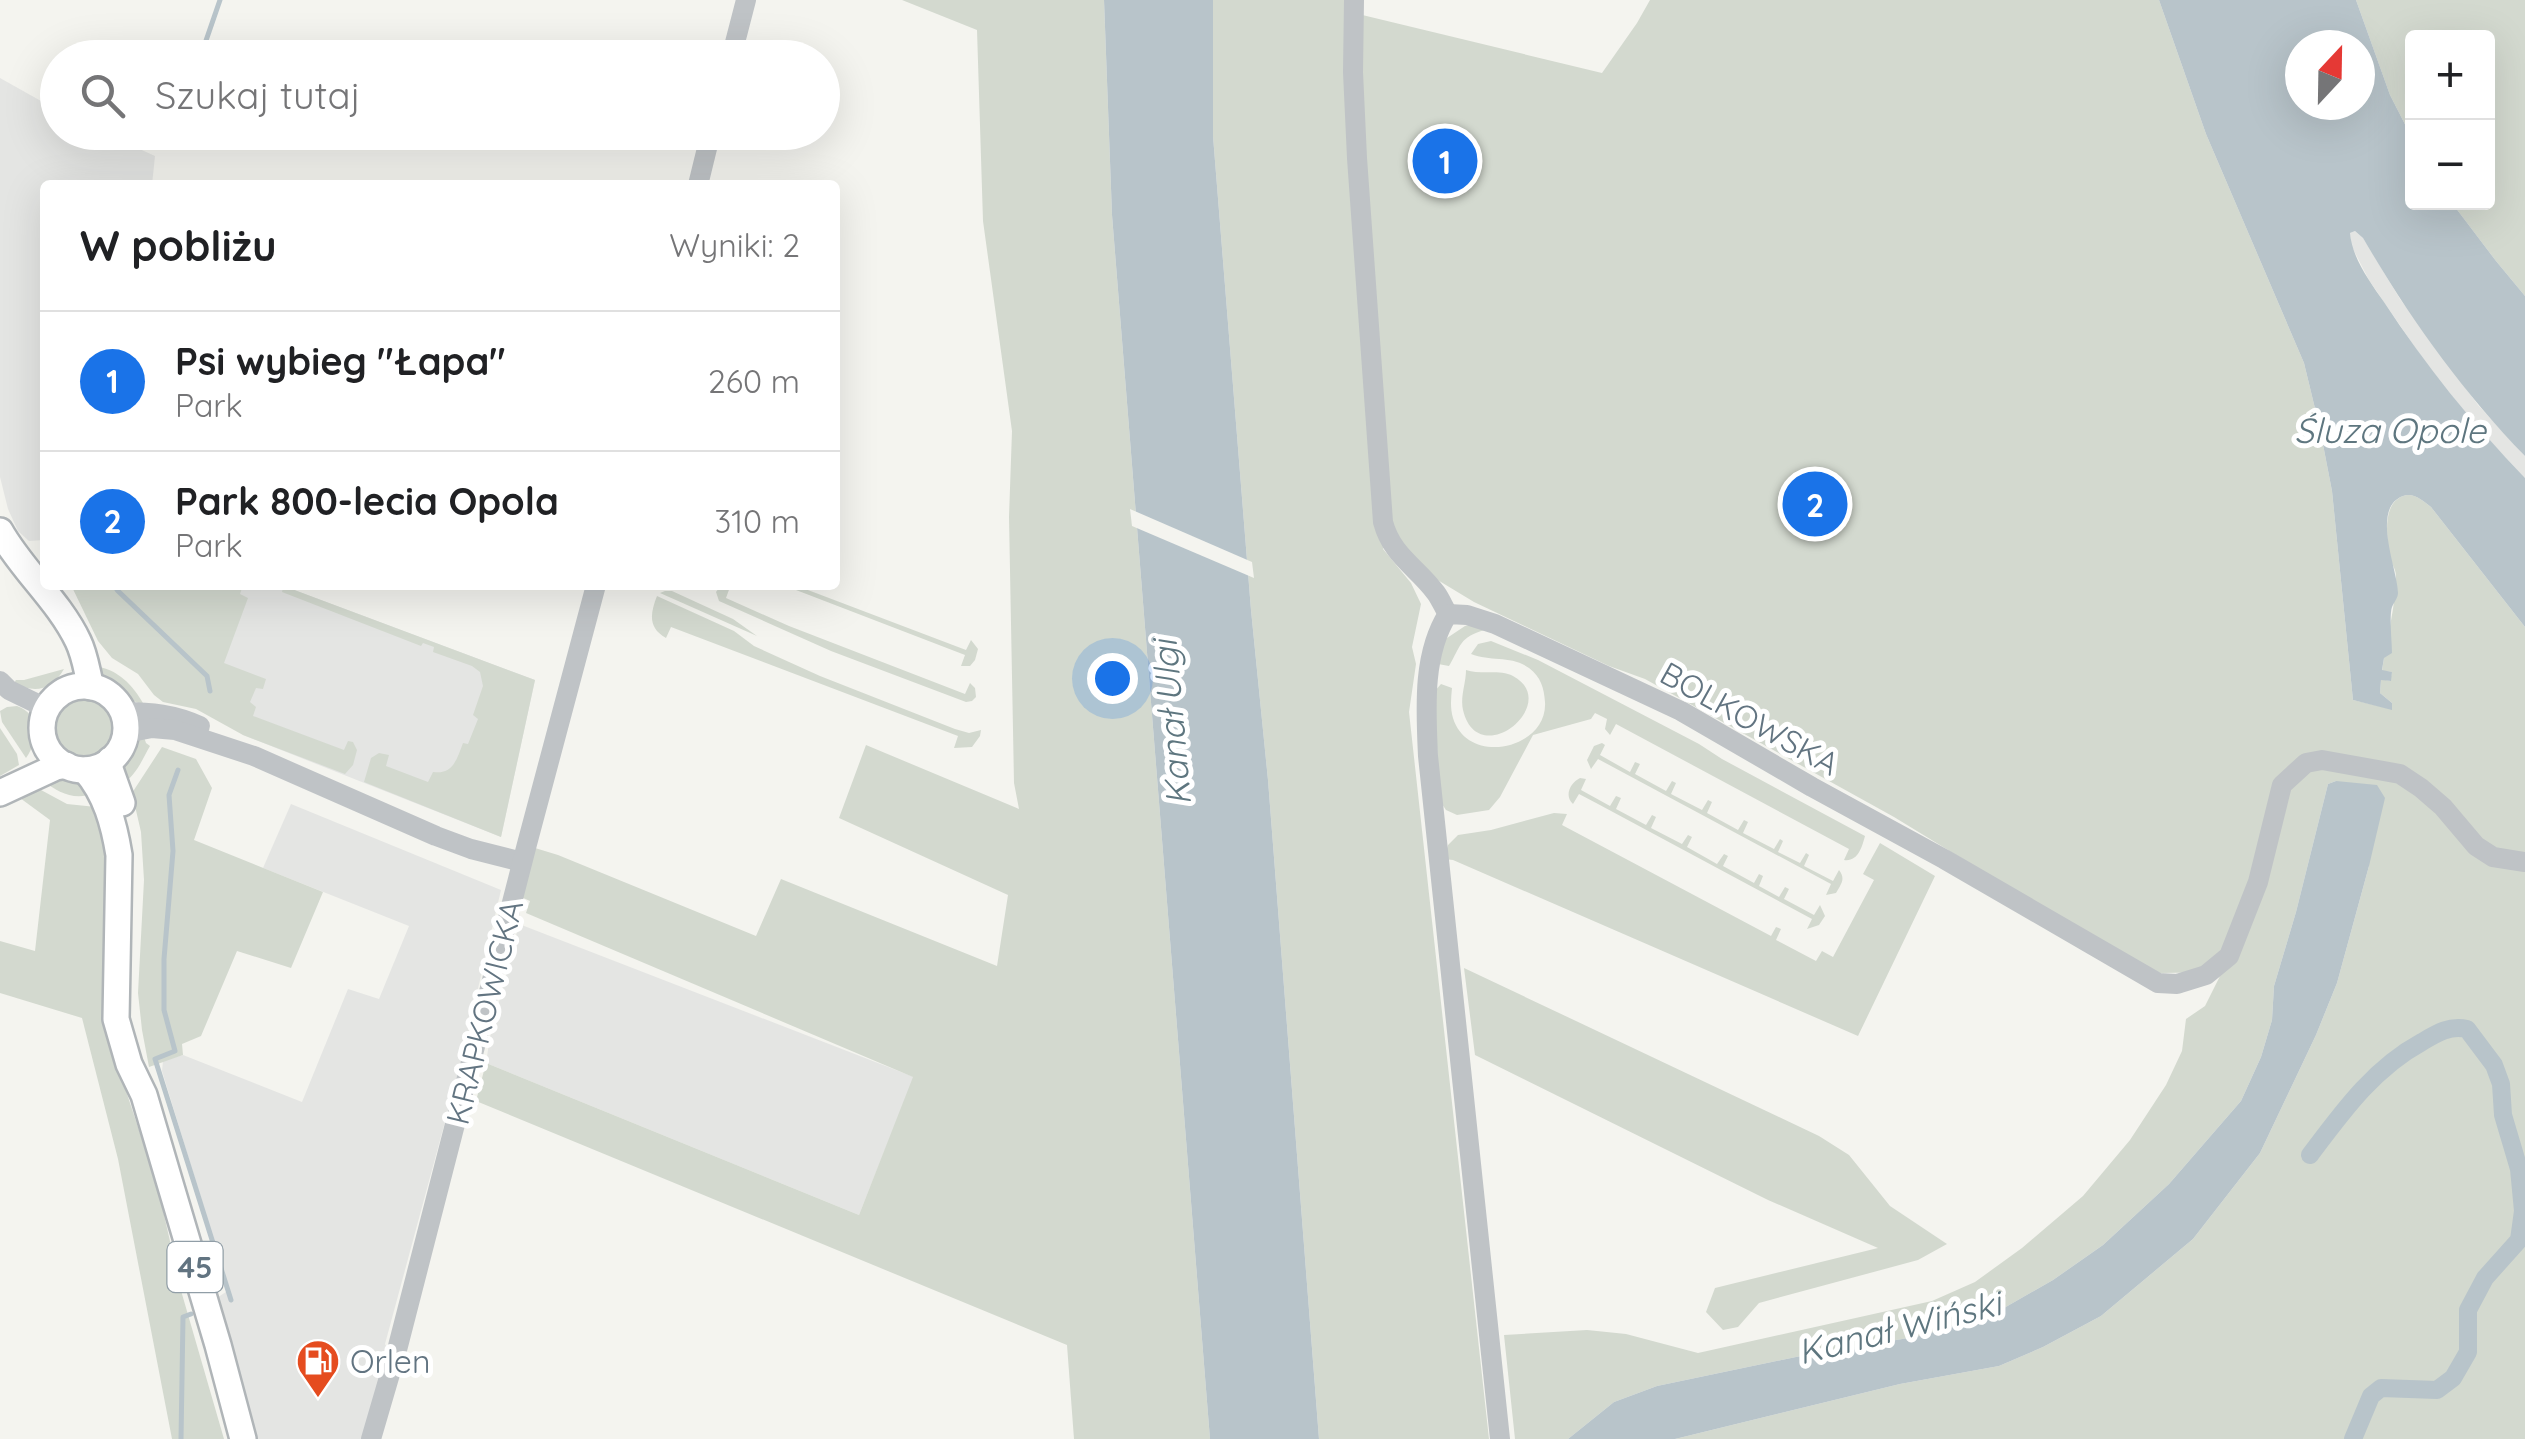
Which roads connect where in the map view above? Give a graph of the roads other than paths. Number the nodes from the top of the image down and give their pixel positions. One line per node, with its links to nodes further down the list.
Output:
1 (746, 0): 3 (street)
2 (1354, 0): 11 (street)
3 (736, 40)
4 (707, 150): 5 (street)
5 (699, 180)
6 (0, 531): 8 (main road)
7 (0, 562): 13 (main road)
8 (40, 589)
9 (41, 590): 13 (main road)
10 (595, 590): 20 (street, KRAPKOWICKA)
11 (1448, 614): 21 (street, BOLKOWSKA); 25 (street)
12 (0, 681): 13 (street)
13 (68, 695): 14 (main road); 15 (main road)
14 (124, 722): 16 (main road); 20 (street)
15 (46, 742): 17 (main road, 45); 18 (main road)
16 (110, 760): 17 (main road); 22 (main road, 45)
17 (76, 768): 19 (main road); 22 (main road, 45)
18 (0, 785)
19 (0, 793)
20 (522, 862): 24 (street, KRAPKOWICKA)
21 (2525, 862)
22 (144, 1096): 23 (main road, 45)
23 (242, 1439)
24 (371, 1439)
25 (1500, 1439)

